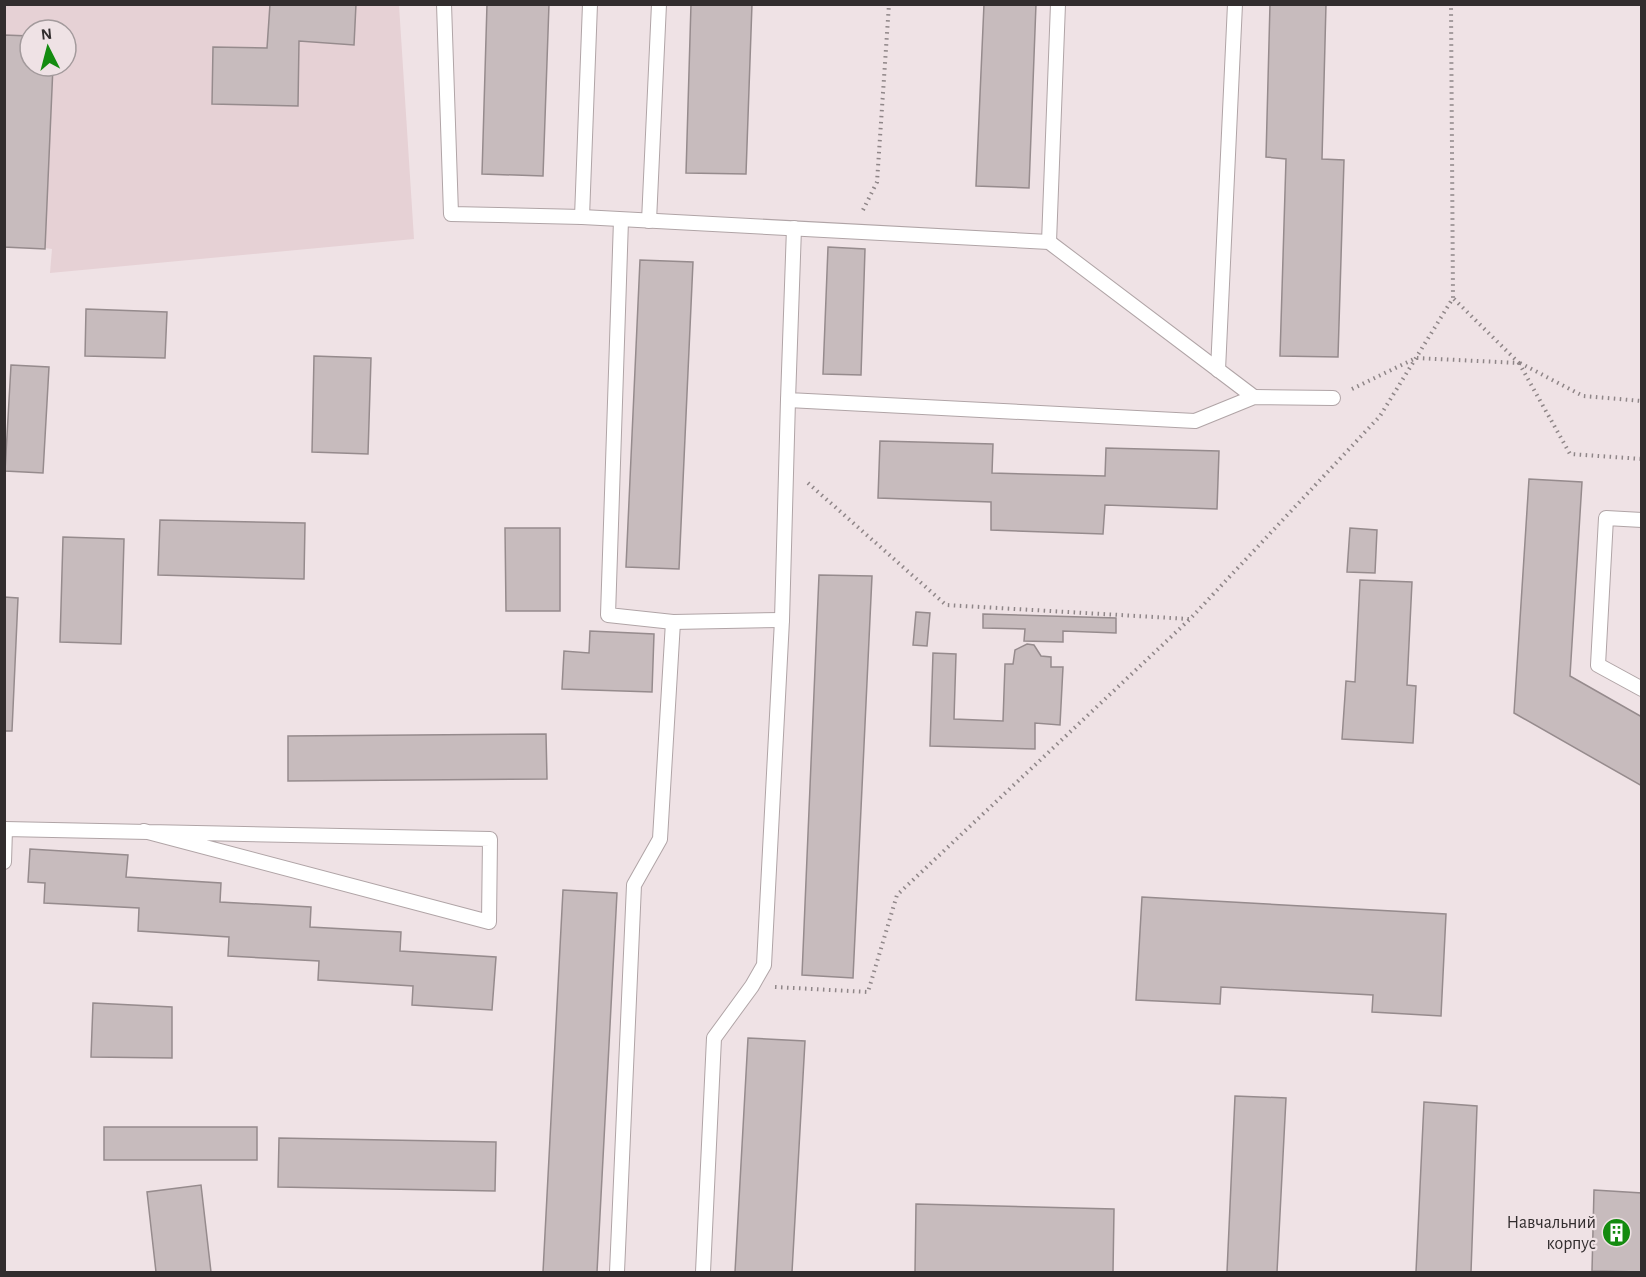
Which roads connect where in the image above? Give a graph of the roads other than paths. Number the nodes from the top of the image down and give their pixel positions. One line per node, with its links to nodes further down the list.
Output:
1 (444, 4): 6 (lane)
2 (590, 4): 6 (lane)
3 (659, 4): 8 (lane)
4 (1058, 4): 10 (lane)
5 (1235, 4): 11 (lane)
6 (582, 217): 7 (lane)
7 (621, 220): 8 (lane); 17 (lane)
8 (650, 221): 9 (lane)
9 (794, 228): 10 (lane); 14 (lane)
10 (1048, 242): 11 (lane)
11 (1218, 370): 12 (lane)
12 (1254, 397): 13 (lane); 14 (lane)
13 (1333, 398)
14 (788, 400): 16 (lane)
15 (1641, 520): 18 (lane)
16 (782, 620): 17 (lane); 22 (lane)
17 (674, 622): 21 (lane)
18 (1641, 689)
19 (144, 831): 19 (lane); 20 (lane)
20 (4, 862)
21 (617, 1272)
22 (704, 1272)

